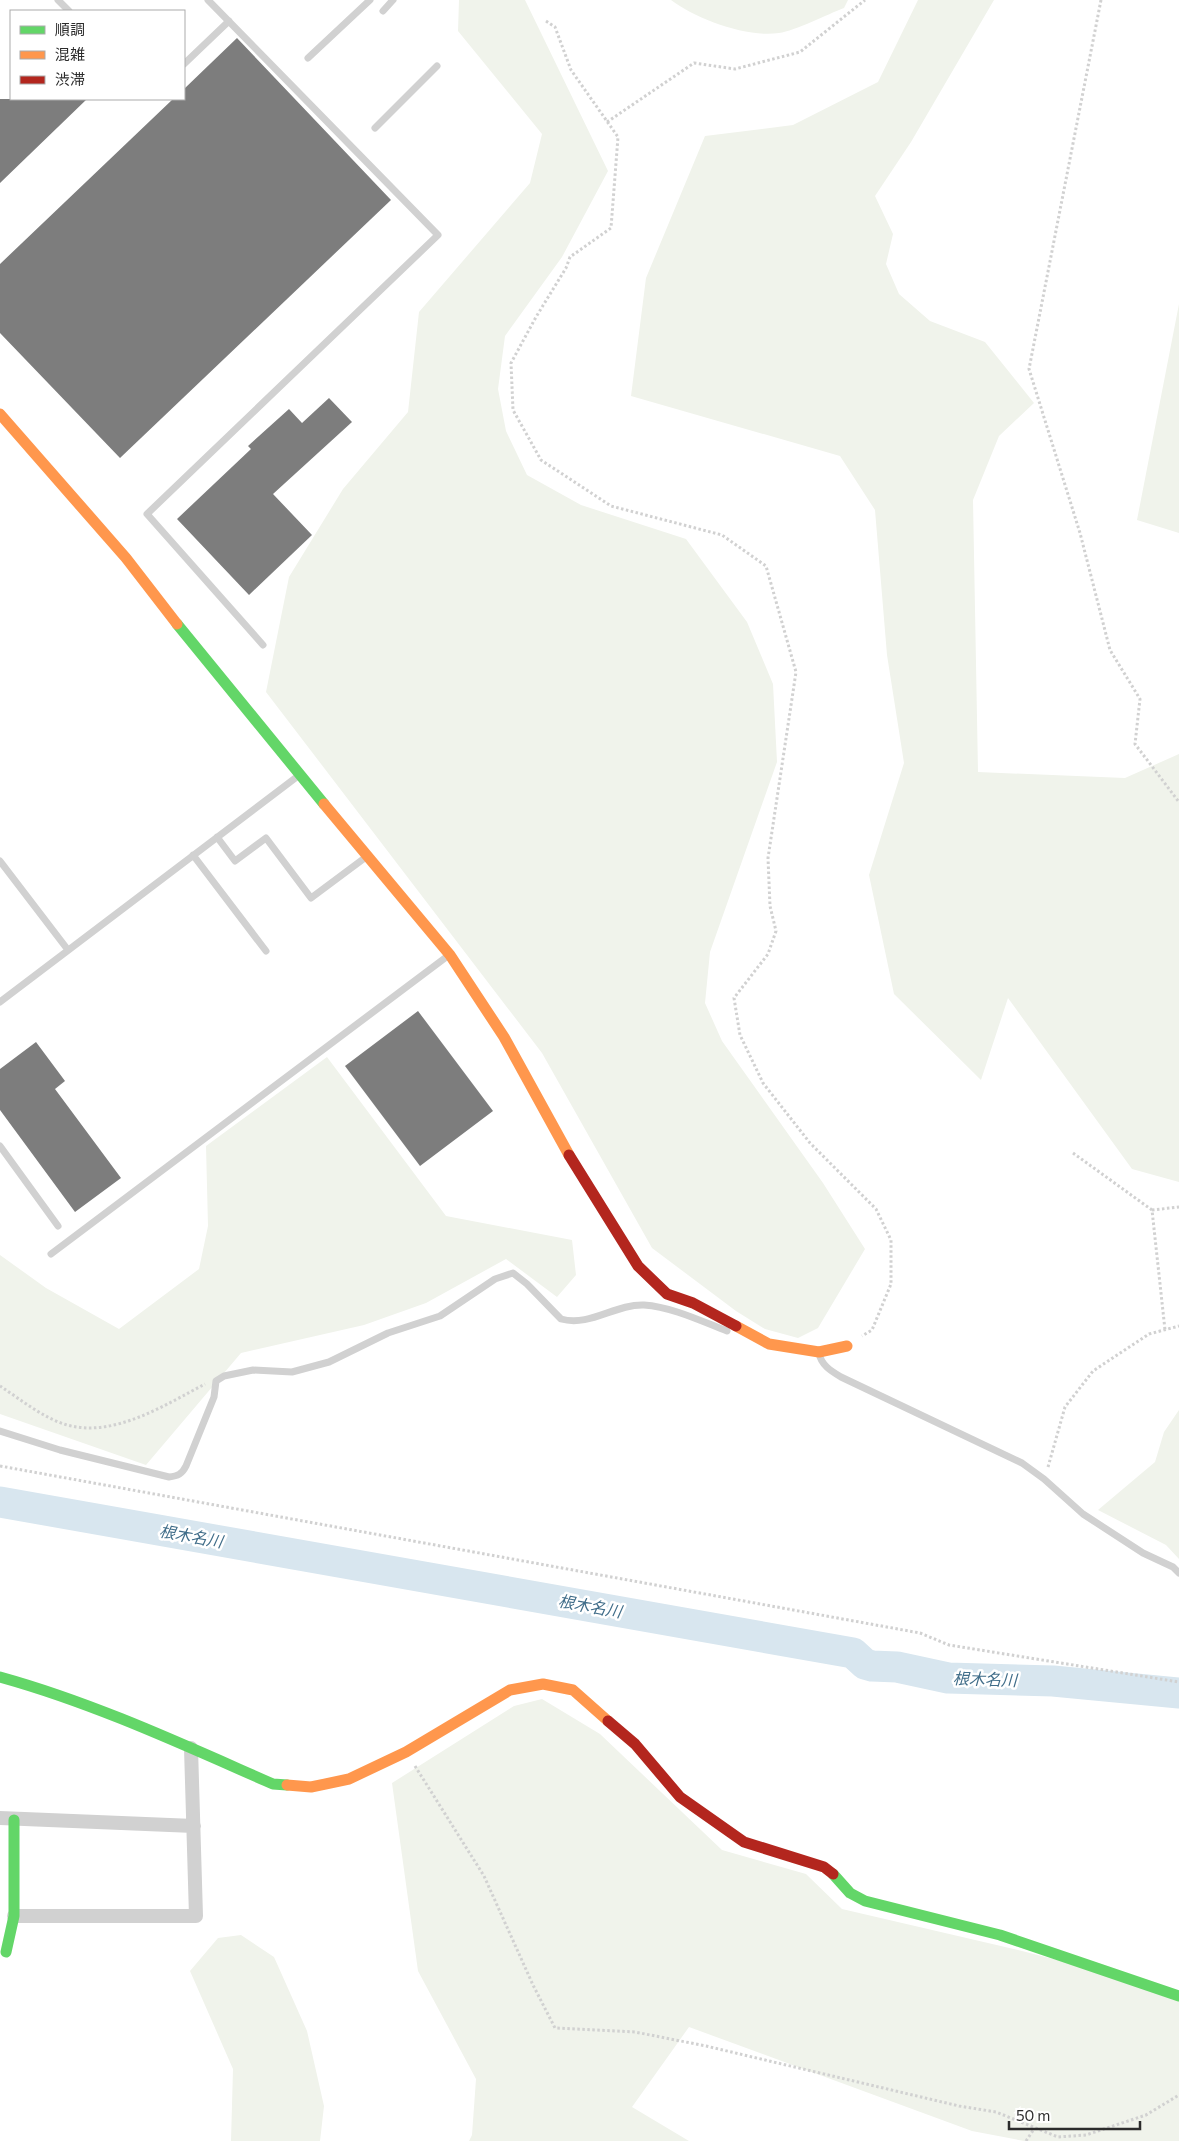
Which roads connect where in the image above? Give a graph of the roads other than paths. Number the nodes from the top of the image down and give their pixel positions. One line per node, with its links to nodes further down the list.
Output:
1 (58, 0): 5 (lane)
2 (208, 0): 7 (lane)
3 (370, 0): 8 (lane)
4 (393, 0): 6 (lane)
5 (68, 10)
6 (383, 10)
7 (229, 21): 9 (lane); 13 (lane)
8 (308, 58)
9 (185, 63)
10 (438, 66): 11 (lane)
11 (374, 128)
12 (0, 414): 14 (street)
13 (263, 645)
14 (300, 774): 15 (lane); 17 (street)
15 (217, 837): 16 (lane); 17 (lane)
16 (193, 855): 19 (lane); 20 (lane)
17 (367, 856): 21 (street)
18 (0, 861): 19 (lane)
19 (68, 950): 22 (lane)
20 (266, 951)
21 (450, 955): 25 (lane); 27 (street)
22 (0, 1002)
23 (0, 1146): 24 (lane)
24 (58, 1226)
25 (50, 1254)
26 (737, 1337): 31 (lane)
27 (769, 1344): 28 (lane); 30 (street)
28 (752, 1346)
29 (847, 1346): 30 (street)
30 (819, 1352): 32 (lane)
31 (0, 1431)
32 (1179, 1573)
33 (0, 1677): 34 (street)
34 (191, 1748): 37 (street); 40 (street)
35 (0, 1818): 36 (street)
36 (14, 1820): 37 (street); 38 (street)
37 (194, 1826): 38 (street)
38 (14, 1916): 39 (street)
39 (6, 1952)
40 (1179, 1996)

